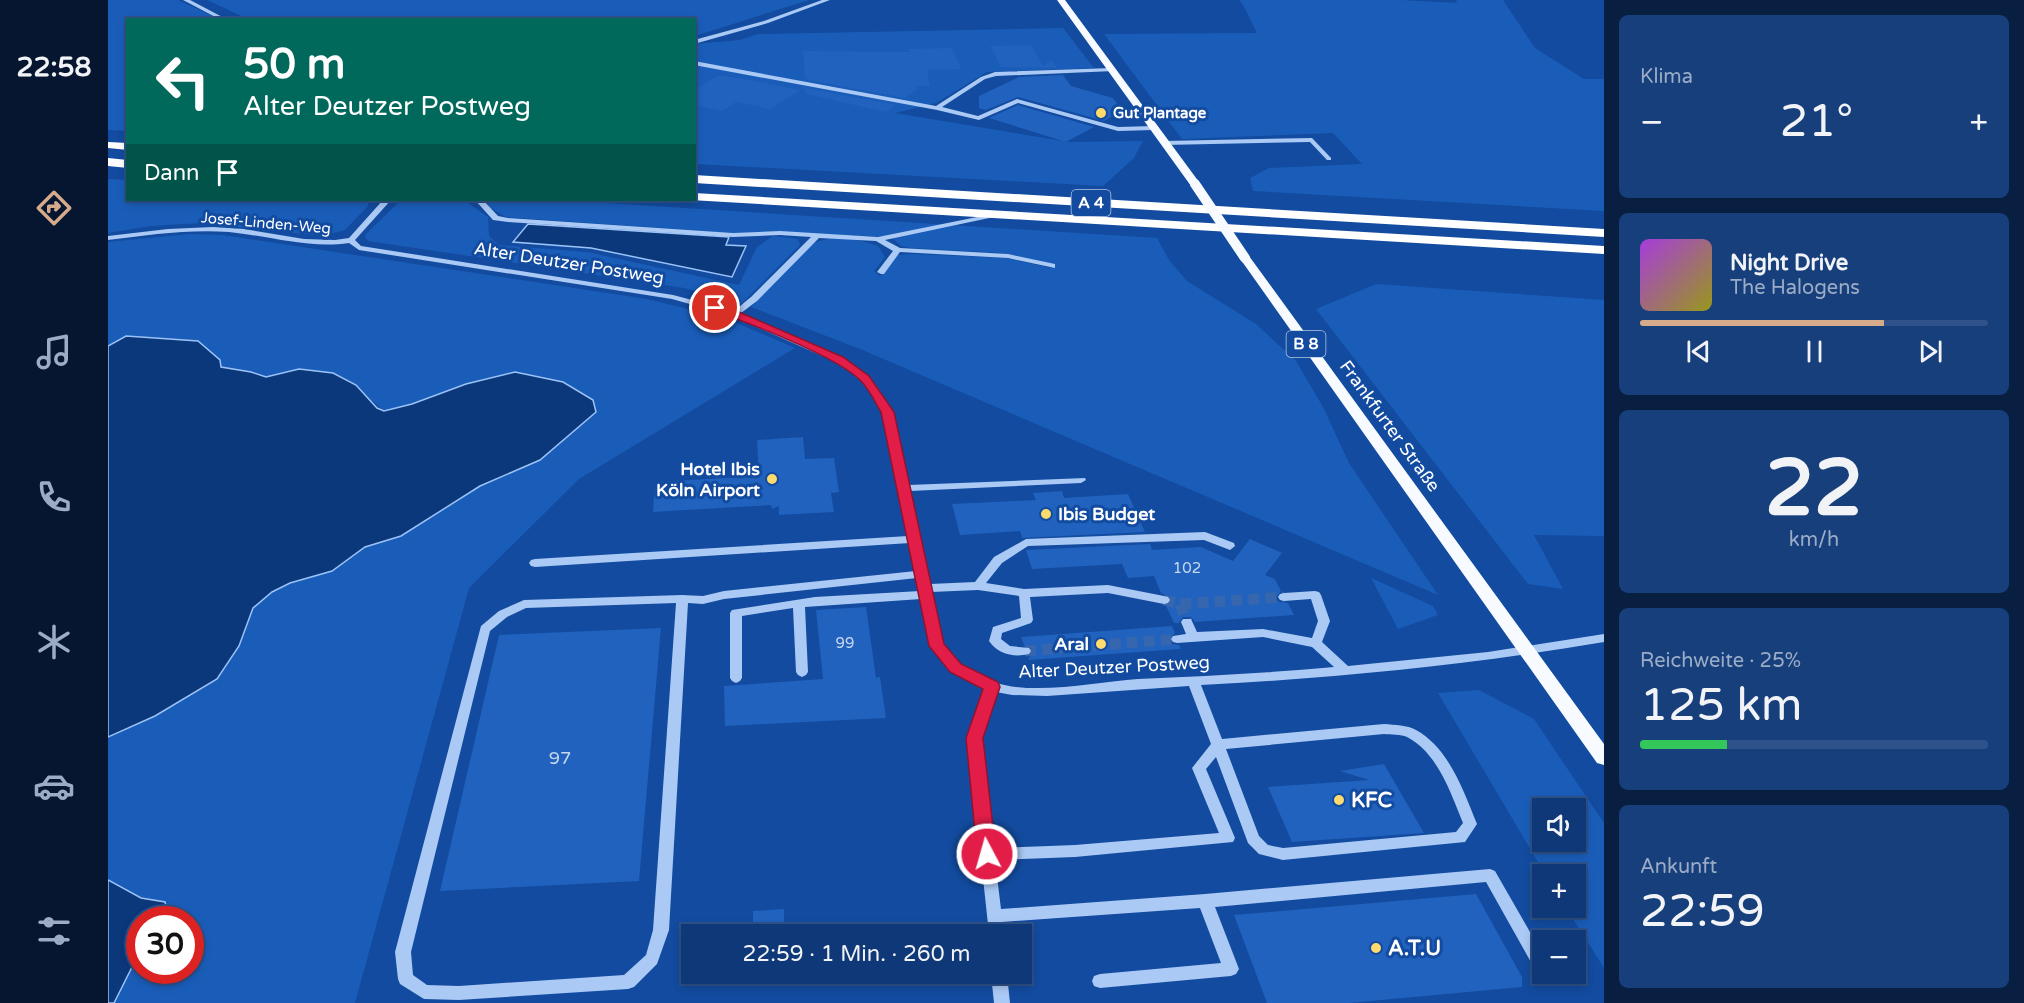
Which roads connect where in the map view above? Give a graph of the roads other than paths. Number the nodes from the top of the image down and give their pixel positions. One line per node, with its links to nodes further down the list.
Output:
1 (186, 0): 4 (street)
2 (827, 0): 5 (street)
3 (1061, 0): 7 (main road, Frankfurter Straße / B 8)
4 (222, 18)
5 (696, 41)
6 (696, 63): 8 (street)
7 (1112, 70): 8 (street); 9 (main road, Frankfurter Straße / B 8)
8 (937, 108): 9 (street)
9 (1153, 128): 10 (main road, Frankfurter Straße / B 8)
10 (1164, 143): 13 (street); 51 (main road, Frankfurter Straße / B 8, bridge)
11 (108, 145): 12 (highway)
12 (126, 147)
13 (1329, 159)
14 (108, 162): 15 (highway)
15 (126, 164)
16 (696, 179): 21 (highway, A 4)
17 (696, 197): 20 (highway, A 4)
18 (480, 201): 22 (street)
19 (384, 203): 25 (street)
20 (994, 215): 24 (street); 26 (highway, A 4)
21 (1604, 233)
22 (816, 236): 24 (street); 32 (street)
23 (108, 238): 25 (street, Josef-Linden-Weg)
24 (878, 239): 27 (street)
25 (351, 240): 32 (street, Alter Deutzer Postweg)
26 (1419, 240): 28 (highway); 29 (highway, A 4)
27 (898, 250): 30 (street); 31 (street)
28 (1604, 250)
29 (1604, 259)
30 (1052, 266)
31 (881, 272)
32 (735, 314): 34 (street, Alter Deutzer Postweg)
33 (1081, 480): 34 (street)
34 (905, 488): 35 (street, Alter Deutzer Postweg)
35 (914, 539): 37 (street); 38 (street, Alter Deutzer Postweg)
36 (1230, 546): 39 (street)
37 (535, 563)
38 (921, 574): 40 (street, Alter Deutzer Postweg); 43 (street)
39 (978, 586): 40 (street); 41 (street)
40 (925, 592): 45 (street); 57 (street, Alter Deutzer Postweg)
41 (1024, 593): 44 (street); 52 (street)
42 (1284, 597): 50 (street)
43 (682, 599): 43 (street)
44 (1164, 600)
45 (799, 603): 54 (street); 55 (street)
46 (1187, 622): 47 (street)
47 (1193, 637): 49 (street); 50 (street)
48 (1604, 638): 51 (street, Alter Deutzer Postweg)
49 (1177, 639)
50 (1316, 643): 53 (street)
51 (1526, 649): 53 (street, Alter Deutzer Postweg); 59 (main road, Frankfurter Straße / B 8)
52 (1025, 651)
53 (1345, 671): 56 (street, Alter Deutzer Postweg)
54 (802, 672)
55 (736, 678)
56 (1194, 682): 57 (street, Alter Deutzer Postweg); 58 (street)
57 (992, 687): 60 (street)
58 (1218, 745): 58 (street); 60 (street)
59 (1604, 758)
60 (987, 854): 62 (street)
61 (1205, 901): 62 (street); 64 (street); 65 (street)
62 (994, 916): 63 (street)
63 (995, 924)
64 (1532, 950)
65 (1100, 981)
66 (1000, 984): 67 (street)
67 (1002, 1003)

